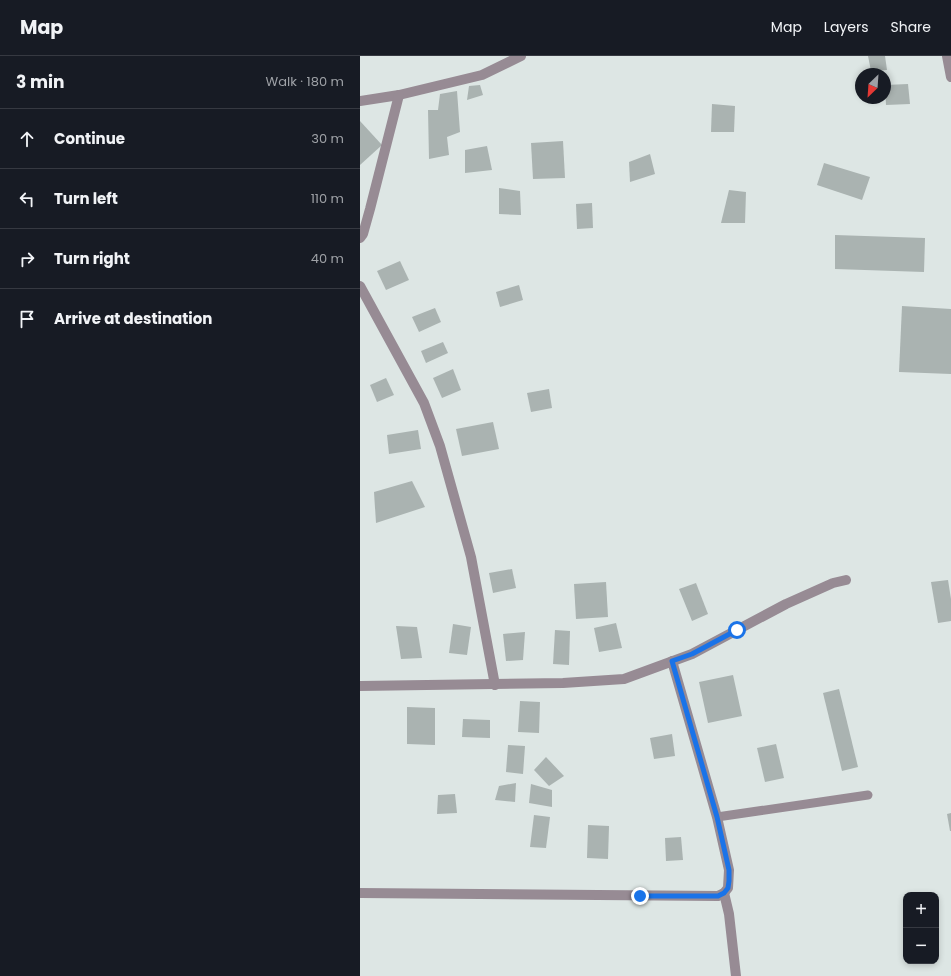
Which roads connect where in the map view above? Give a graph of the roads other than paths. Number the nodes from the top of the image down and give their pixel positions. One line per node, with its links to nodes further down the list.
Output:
1 (521, 56): 4 (street)
2 (947, 56): 3 (street)
3 (951, 77)
4 (399, 95): 5 (street); 6 (street)
5 (360, 102)
6 (360, 238)
7 (360, 286): 10 (street)
8 (846, 580): 9 (street)
9 (672, 661): 10 (street); 13 (street)
10 (495, 685): 11 (street)
11 (360, 686)
12 (868, 795): 13 (lane)
13 (717, 817): 15 (street)
14 (360, 893): 15 (street)
15 (724, 893): 16 (street)
16 (736, 976)

